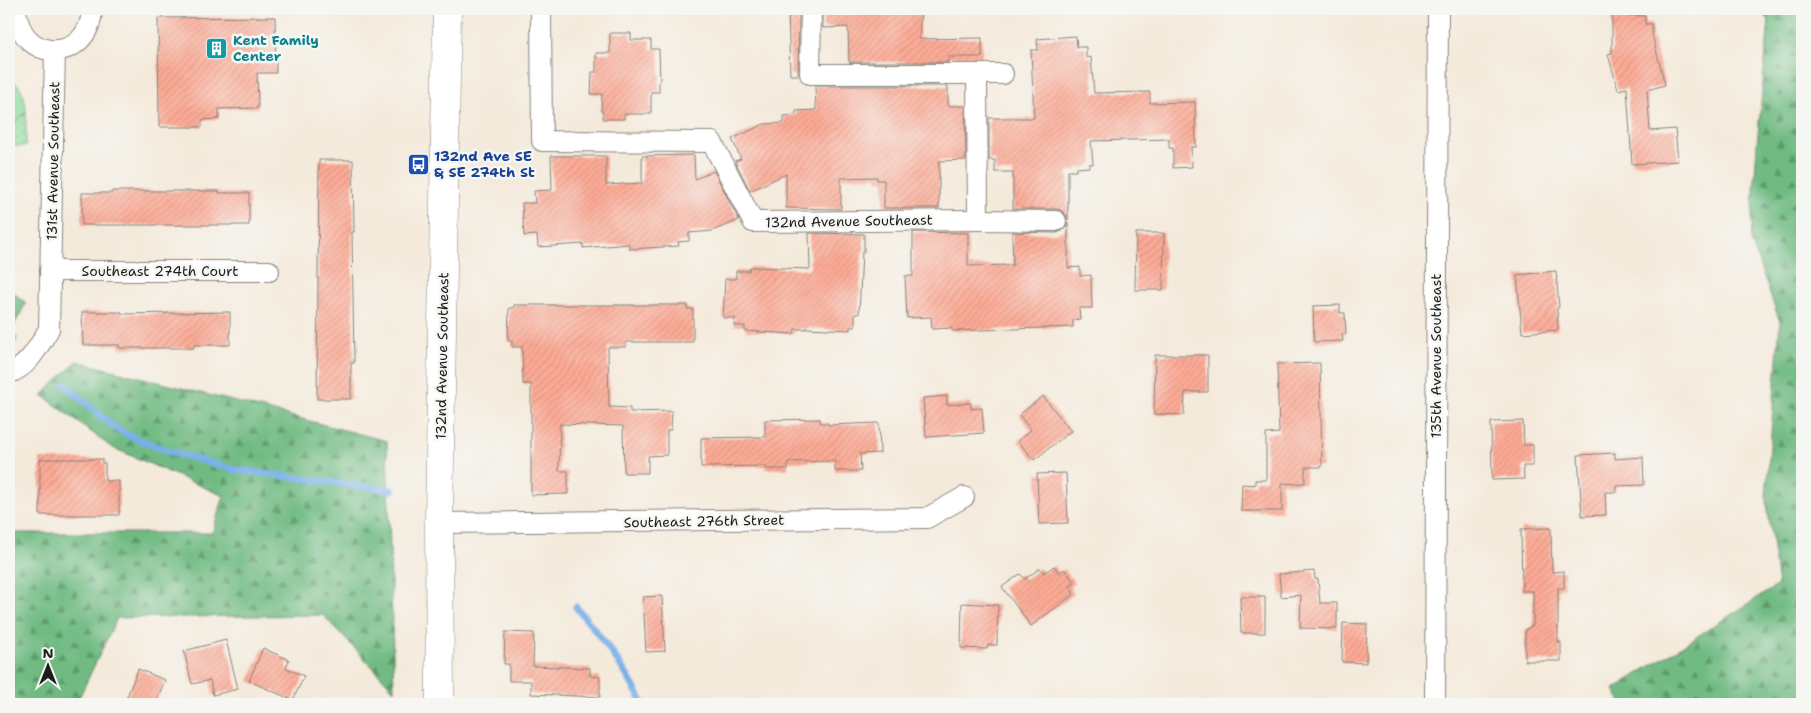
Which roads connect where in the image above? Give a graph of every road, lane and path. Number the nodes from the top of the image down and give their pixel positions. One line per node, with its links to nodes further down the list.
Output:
1 (16, 9): 7 (street)
2 (92, 9): 7 (street)
3 (447, 9): 16 (main road, 132nd Avenue Southeast)
4 (541, 9): 10 (street, 132nd Avenue Southeast)
5 (811, 9): 8 (street)
6 (1438, 9): 18 (street, 135th Avenue Southeast)
7 (55, 50): 12 (street, 131st Avenue Southeast)
8 (977, 74): 9 (street); 10 (street)
9 (1003, 74)
10 (978, 220): 11 (street, 132nd Avenue Southeast)
11 (1056, 221)
12 (50, 271): 13 (street, Southeast 274th Court); 14 (street, 131st Avenue Southeast)
13 (269, 271)
14 (9, 373)
15 (964, 498): 16 (street, Southeast 276th Street)
16 (439, 523): 17 (main road, 132nd Avenue Southeast)
17 (440, 704)
18 (1435, 704)

